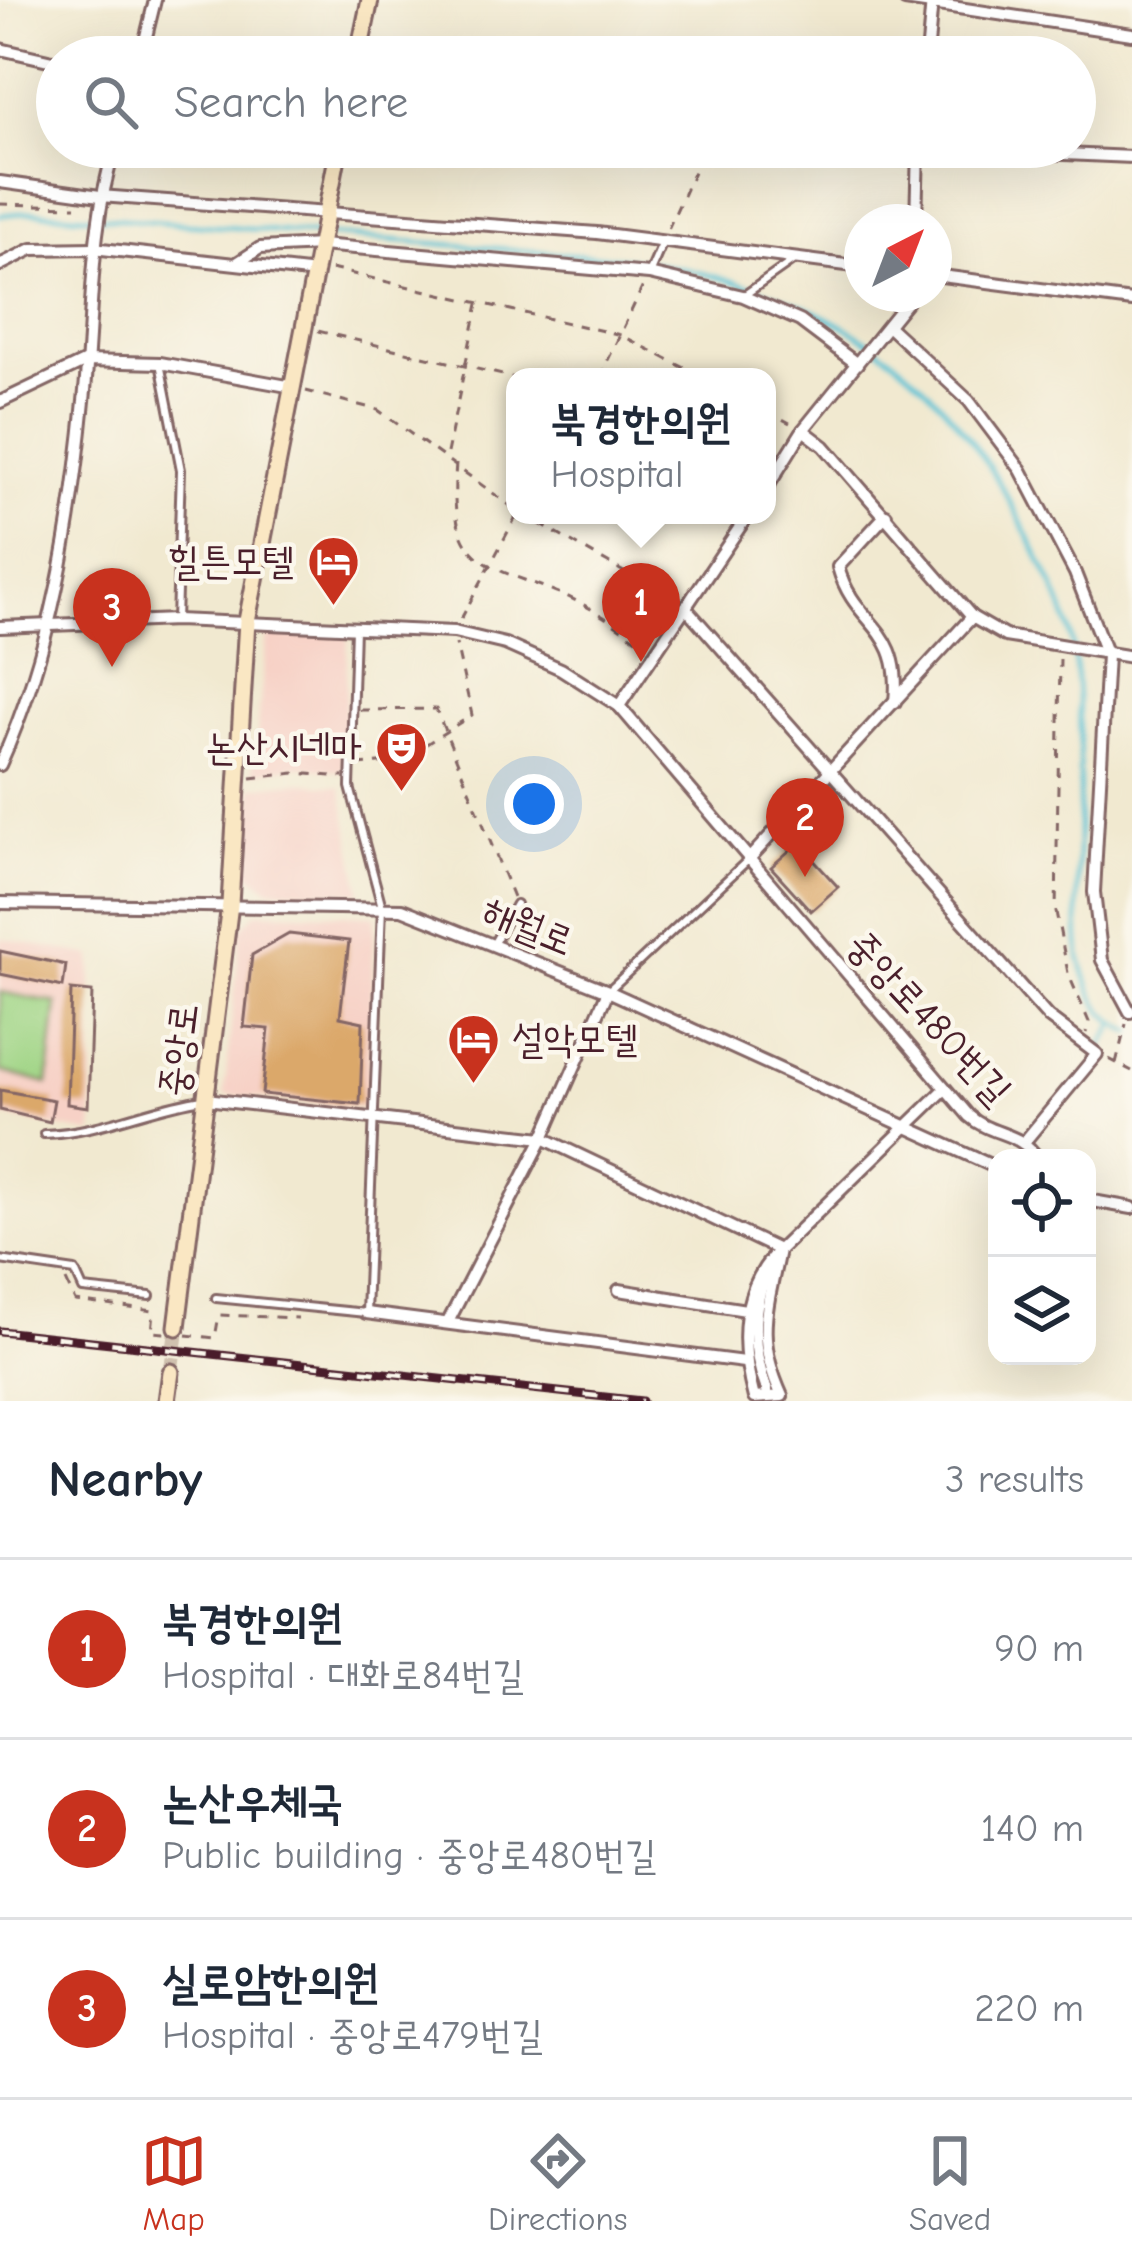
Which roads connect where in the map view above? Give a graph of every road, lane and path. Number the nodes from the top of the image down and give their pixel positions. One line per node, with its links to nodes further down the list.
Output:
1 (155, 0): 6 (street)
2 (370, 0): 7 (main road)
3 (905, 0): 4 (street)
4 (932, 1): 5 (street); 8 (street)
5 (1132, 34)
6 (146, 36)
7 (362, 36)
8 (929, 36)
9 (0, 49): 10 (street)
10 (36, 57)
11 (1096, 155): 12 (street)
12 (1132, 157)
13 (109, 168): 18 (street)
14 (335, 168): 21 (main road, 중앙로)
15 (696, 168): 22 (path)
16 (917, 168): 20 (street)
17 (0, 182): 18 (street)
18 (99, 203): 19 (path); 21 (street); 24 (street)
19 (0, 204)
20 (916, 204)
21 (326, 213): 22 (street); 23 (main road, 중앙로)
22 (663, 242): 25 (street); 30 (lane)
23 (321, 245): 26 (street); 29 (main road, 중앙로); 30 (street)
24 (93, 248): 26 (street); 27 (street); 39 (street)
25 (794, 260): 28 (street); 32 (lane)
26 (237, 263): 29 (street)
27 (0, 265)
28 (844, 265)
29 (316, 269): 34 (path); 36 (main road, 중앙로)
30 (649, 274): 32 (street); 38 (path)
31 (952, 277): 33 (street)
32 (743, 296): 41 (street)
33 (1132, 301)
34 (478, 302): 38 (path); 44 (path)
35 (899, 312): 37 (street)
36 (305, 328): 44 (path); 46 (main road, 중앙로)
37 (884, 331): 41 (street); 69 (street)
38 (620, 334): 42 (path); 43 (path)
39 (86, 361): 40 (street); 47 (street); 64 (street)
40 (160, 363): 46 (street); 61 (lane)
41 (857, 364): 49 (street)
42 (604, 368)
43 (685, 368)
44 (465, 369): 45 (path); 50 (path)
45 (506, 376)
46 (293, 387): 50 (path); 62 (main road, 중앙로)
47 (0, 402)
48 (776, 416): 49 (path)
49 (802, 430): 52 (street); 54 (street)
50 (446, 456): 51 (path)
51 (456, 464): 53 (path); 58 (path)
52 (776, 473)
53 (506, 503)
54 (886, 515): 60 (street); 71 (street)
55 (513, 524): 58 (path)
56 (538, 524): 59 (path)
57 (742, 524): 59 (street)
58 (488, 570): 66 (path); 68 (path)
59 (685, 607): 68 (street); 77 (street)
60 (972, 617): 67 (street); 71 (street)
61 (176, 620): 62 (street, 중앙로480번길); 64 (street, 중앙로480번길)
62 (247, 621): 65 (street, 중앙로480번길); 79 (main road, 중앙로)
63 (0, 627): 64 (street, 중앙로480번길)
64 (50, 627): 75 (street)
65 (355, 628): 66 (street, 중앙로480번길); 73 (lane)
66 (454, 632): 72 (street, 중앙로480번길); 74 (path)
67 (1060, 645): 69 (street); 88 (path)
68 (655, 652): 72 (street)
69 (1107, 656): 70 (street); 87 (street)
70 (1132, 657)
71 (895, 704): 77 (street)
72 (619, 706): 80 (street, 중앙로480번길)
73 (352, 710): 74 (path); 76 (lane)
74 (447, 731): 76 (path); 83 (path)
75 (0, 765)
76 (351, 765): 78 (lane)
77 (832, 768): 80 (street); 88 (street)
78 (351, 778): 79 (path); 84 (lane)
79 (238, 779): 82 (main road, 중앙로)
80 (748, 860): 86 (lane); 92 (street, 중앙로480번길)
81 (0, 903): 82 (street, 해월로)
82 (230, 904): 84 (street, 해월로); 93 (main road, 중앙로)
83 (515, 904): 85 (lane)
84 (382, 907): 85 (street, 해월로); 94 (lane)
85 (494, 943): 86 (street, 해월로)
86 (608, 991): 95 (street, 해월로); 97 (street)
87 (1130, 1012): 90 (path)
88 (1083, 1043): 89 (street)
89 (1097, 1054): 90 (path); 98 (street)
90 (1116, 1063): 91 (path)
91 (1132, 1071)
92 (944, 1090): 95 (street); 98 (street, 중앙로480번길)
93 (206, 1099): 94 (street); 96 (lane); 111 (main road, 중앙로)
94 (375, 1117): 97 (street); 109 (lane)
95 (902, 1127): 100 (street, 해월로); 103 (street)
96 (44, 1134)
97 (543, 1138): 103 (street); 110 (street)
98 (1025, 1141): 99 (street, 중앙로480번길)
99 (1031, 1149)
100 (988, 1164)
101 (1096, 1200): 102 (street)
102 (1132, 1208)
103 (779, 1250): 108 (street); 112 (street); 114 (street)
104 (0, 1260): 106 (lane)
105 (619, 1290): 108 (street)
106 (150, 1296)
107 (216, 1298): 109 (lane)
108 (746, 1310): 112 (street)
109 (366, 1313): 110 (street)
110 (448, 1322): 112 (street)
111 (177, 1327)
112 (744, 1362)
113 (171, 1372): 115 (main road)
114 (767, 1390)
115 (167, 1401)

